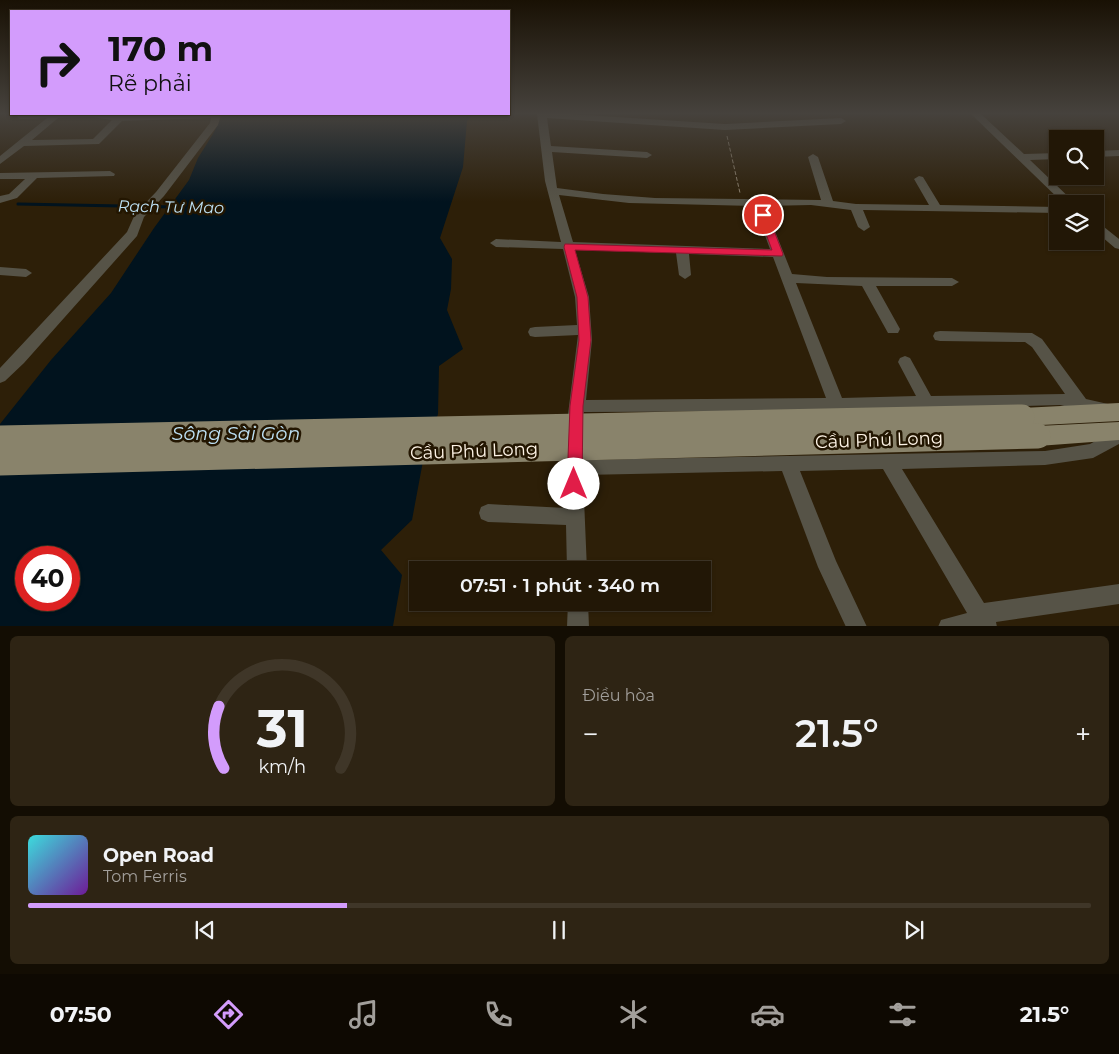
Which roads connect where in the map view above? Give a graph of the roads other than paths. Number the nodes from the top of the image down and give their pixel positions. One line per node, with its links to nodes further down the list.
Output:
1 (22, 143): 12 (street)
2 (199, 143): 42 (street)
3 (545, 143): 5 (street)
4 (1008, 143): 11 (street)
5 (546, 149): 8 (street); 17 (street)
6 (1119, 153): 7 (street)
7 (1104, 154)
8 (647, 156)
9 (813, 156): 21 (street)
10 (1049, 156): 11 (street)
11 (1023, 157): 18 (street)
12 (0, 162)
13 (110, 174): 15 (street)
14 (0, 176): 15 (street)
15 (33, 177): 19 (street)
16 (919, 179): 23 (street)
17 (552, 190): 20 (street); 29 (street)
18 (1062, 195)
19 (0, 200)
20 (758, 203): 21 (street); 31 (street)
21 (828, 204): 22 (street)
22 (856, 207): 23 (street); 25 (street)
23 (937, 208): 24 (street)
24 (1049, 210)
25 (864, 228)
26 (1104, 232): 28 (street)
27 (496, 243): 29 (street)
28 (1119, 245)
29 (569, 247): 30 (street); 39 (street)
30 (682, 250): 31 (street); 34 (street)
31 (778, 254): 35 (street)
32 (0, 271): 33 (street)
33 (26, 272)
34 (685, 275)
35 (788, 278): 36 (street); 48 (street)
36 (867, 282): 37 (street); 38 (street)
37 (952, 282)
38 (893, 329)
39 (584, 330): 40 (street); 49 (street)
40 (535, 332)
41 (940, 336): 47 (street)
42 (19, 359): 43 (street); 45 (street)
43 (0, 361)
44 (905, 362): 46 (street)
45 (0, 377)
46 (927, 403): 47 (street); 48 (street)
47 (1082, 404): 50 (street)
48 (836, 405): 49 (street)
49 (576, 406): 56 (street)
50 (1118, 418): 52 (main road, Cầu Phú Long, bridge); 54 (main road, Cầu Phú Long, bridge)
51 (1119, 435): 53 (street)
52 (0, 438)
53 (888, 461): 55 (street); 62 (street)
54 (0, 463)
55 (788, 463): 56 (street); 64 (street)
56 (574, 468): 58 (street)
57 (488, 513): 58 (street)
58 (575, 517): 59 (street)
59 (577, 561)
60 (1119, 594): 62 (street)
61 (578, 611): 63 (street)
62 (984, 621): 65 (street)
63 (578, 626)
64 (857, 626)
65 (948, 626)

